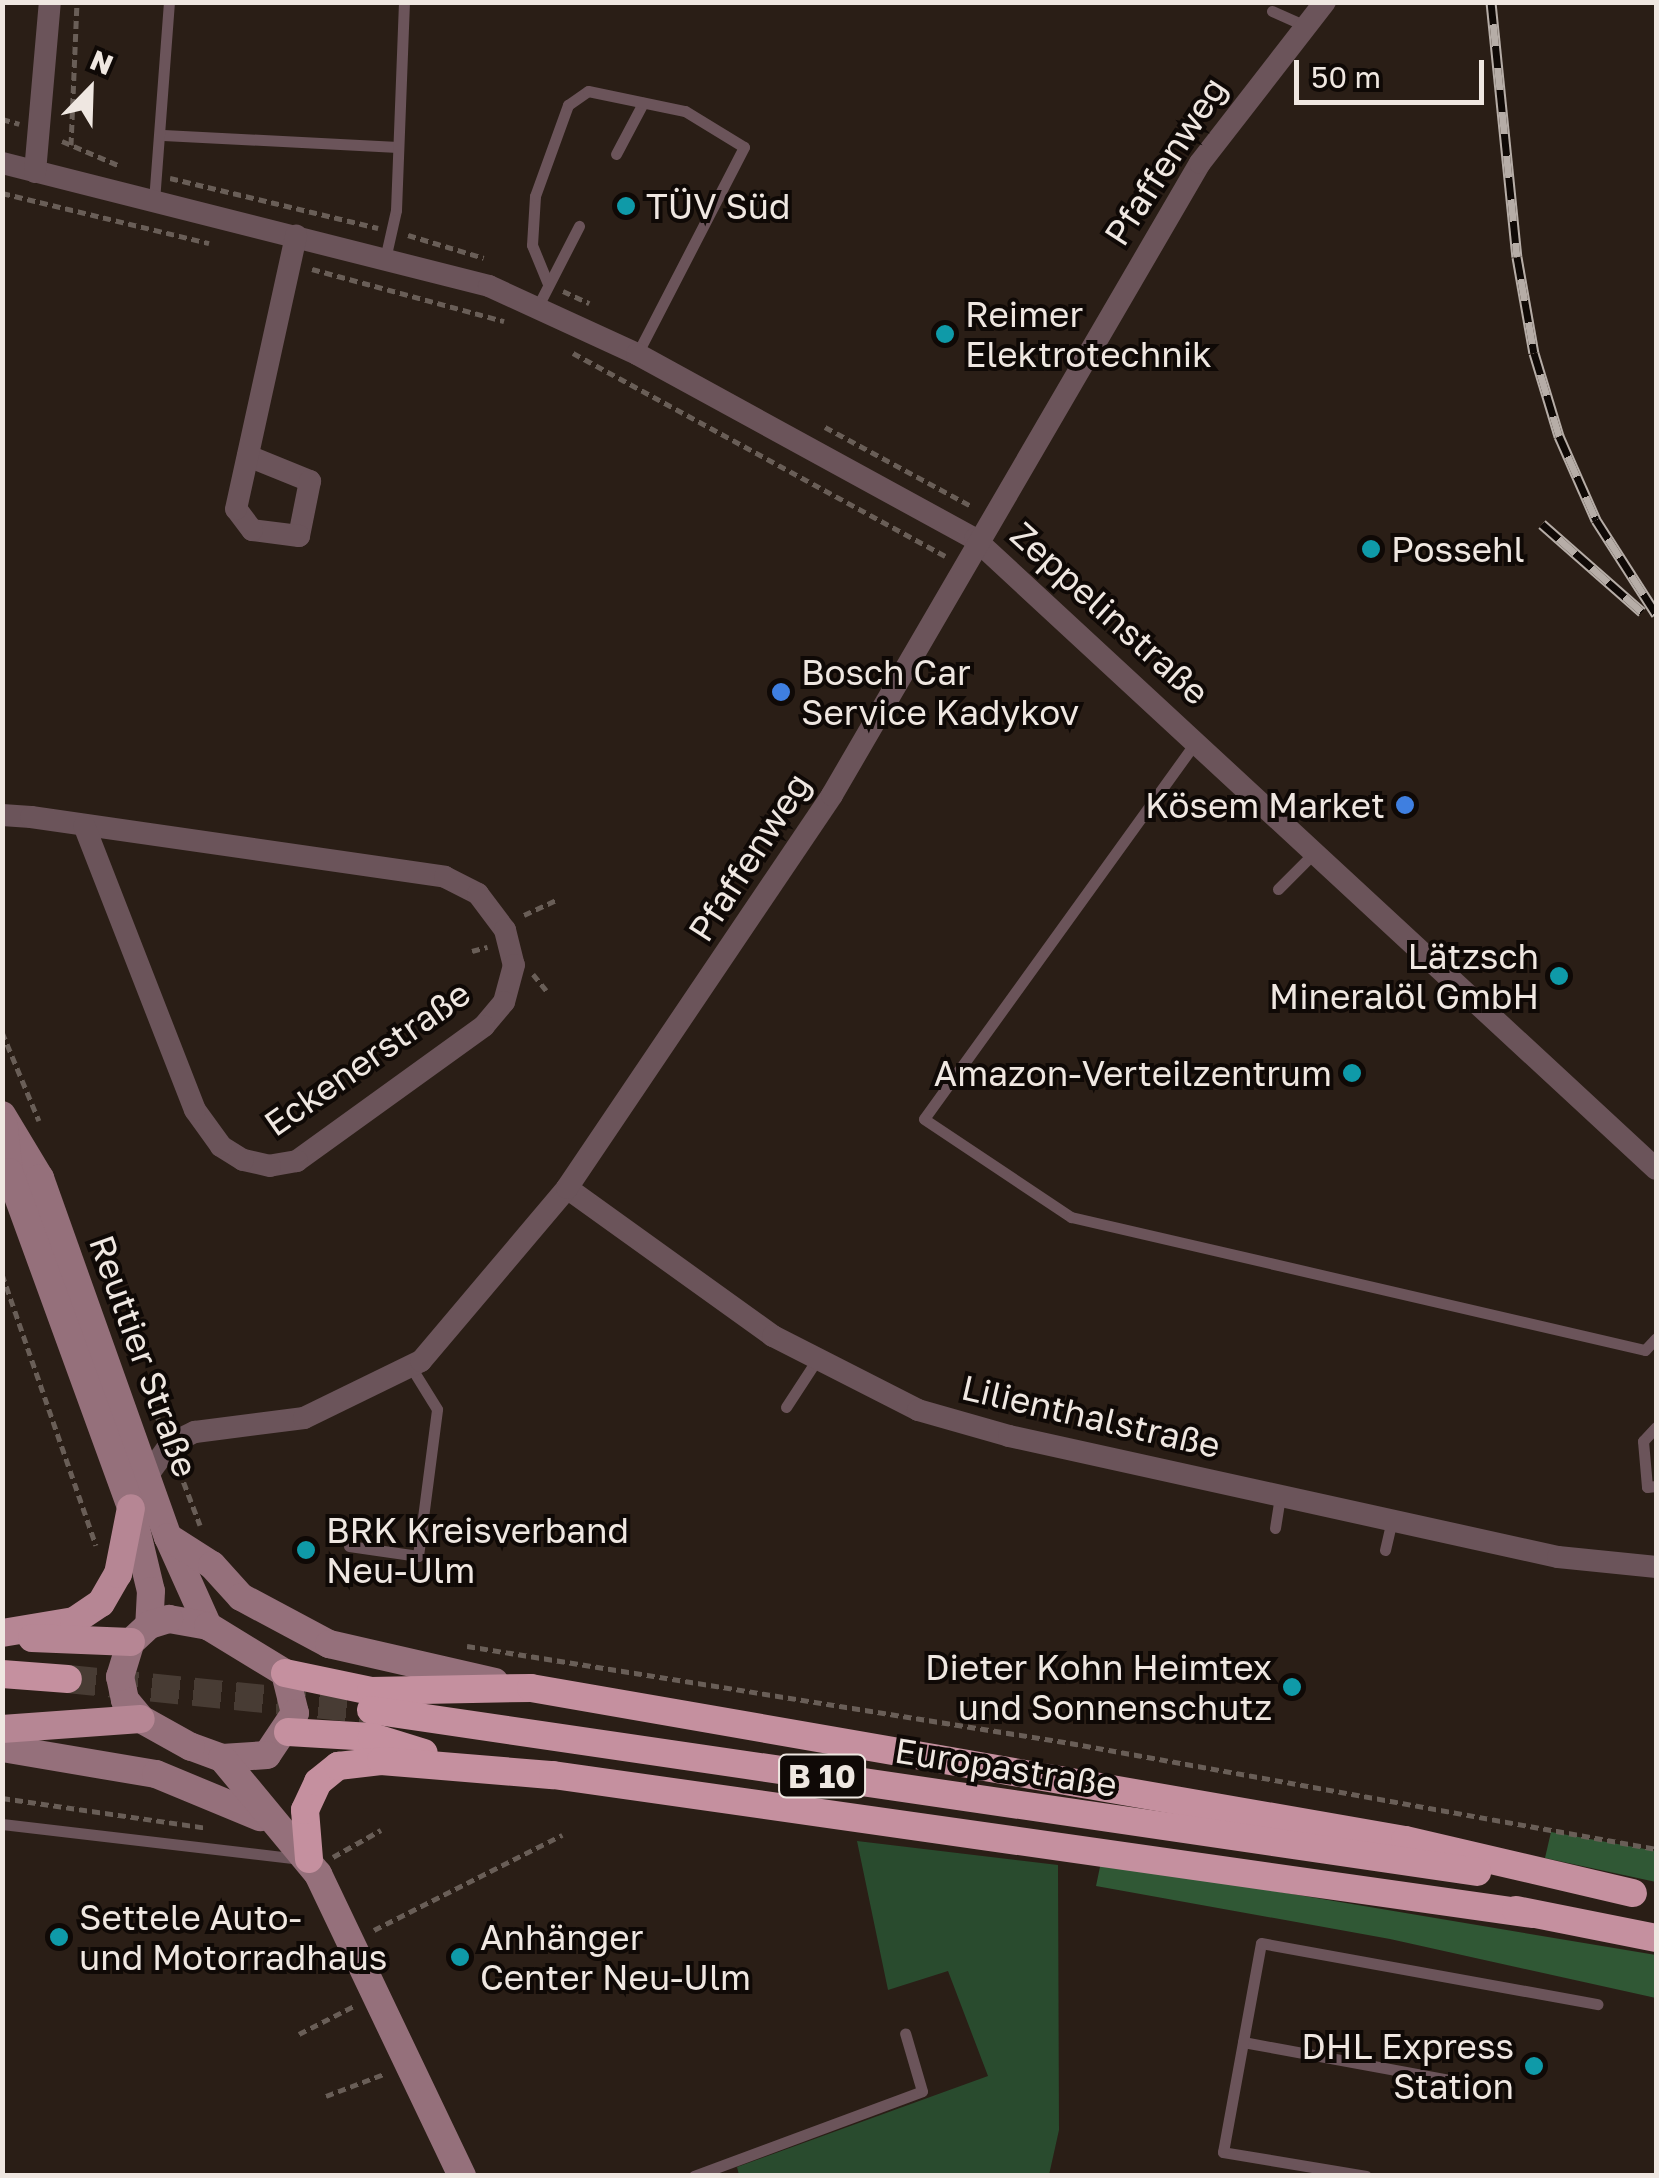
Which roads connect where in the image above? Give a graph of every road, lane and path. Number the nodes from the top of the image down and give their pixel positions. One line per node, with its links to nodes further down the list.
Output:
1 (50, 2): 14 (street)
2 (77, 2): 10 (path)
3 (169, 2): 9 (lane)
4 (404, 2): 11 (lane)
5 (1325, 2): 7 (street, Pfaffenweg)
6 (1272, 10): 7 (lane)
7 (1304, 25): 28 (street, Pfaffenweg)
8 (643, 103): 12 (lane); 22 (lane); 26 (lane)
9 (164, 135): 11 (lane); 16 (lane)
10 (71, 145)
11 (398, 147): 20 (lane)
12 (616, 154)
13 (2, 163): 14 (street, Zeppelinstraße)
14 (36, 172): 16 (street, Zeppelinstraße)
15 (2, 193): 19 (path)
16 (154, 202): 18 (street, Zeppelinstraße)
17 (578, 226): 22 (lane)
18 (296, 235): 20 (street, Zeppelinstraße); 21 (street)
19 (226, 247)
20 (385, 259): 23 (street, Zeppelinstraße)
21 (291, 263): 24 (path); 27 (street)
22 (548, 284): 23 (lane)
23 (538, 306): 26 (street, Zeppelinstraße)
24 (509, 323)
25 (564, 348): 29 (path)
26 (637, 354): 28 (street, Zeppelinstraße)
27 (248, 456)
28 (975, 540): 29 (street, Pfaffenweg); 30 (street, Zeppelinstraße)
29 (961, 565): 38 (street, Pfaffenweg)
30 (1198, 739): 33 (street, Zeppelinstraße); 40 (lane)
31 (2, 815): 32 (street)
32 (84, 826): 36 (street); 36 (street, Eckenerstraße)
33 (1317, 850): 34 (lane); 37 (street, Zeppelinstraße)
34 (1278, 889)
35 (556, 900): 36 (path)
36 (503, 925)
37 (1656, 1168)
38 (567, 1188): 41 (street, Lilienthalstraße); 42 (street, Pfaffenweg)
39 (2, 1274): 55 (path)
40 (1656, 1338)
41 (816, 1361): 43 (lane); 48 (street, Lilienthalstraße)
42 (411, 1366): 45 (street, Pfaffenweg); 53 (lane)
43 (786, 1407)
44 (1656, 1427): 46 (lane)
45 (170, 1444): 47 (street); 51 (path)
46 (1656, 1486)
47 (134, 1490): 47 (main road, Reuttier Straße); 52 (main road, Reuttier Straße); 58 (main road); 59 (main road, Reuttier Straße)
48 (1280, 1496): 49 (street, Lilienthalstraße); 50 (lane)
49 (1392, 1520): 54 (lane); 56 (street, Lilienthalstraße)
50 (1274, 1528)
51 (202, 1530)
52 (168, 1537): 57 (main road, Reuttier Straße); 64 (main road)
53 (350, 1546)
54 (1385, 1550)
55 (101, 1560)
56 (1656, 1567)
57 (208, 1626): 59 (main road); 61 (main road)
58 (2, 1634): 59 (main road)
59 (140, 1634): 66 (main road, Reuttier Straße)
60 (463, 1646): 80 (path)
61 (285, 1673): 64 (highway); 68 (main road)
62 (2, 1674): 63 (highway)
63 (68, 1679)
64 (531, 1688): 82 (highway)
65 (371, 1710): 79 (highway, Europastraße / B 10)
66 (140, 1720): 67 (main road); 71 (main road)
67 (2, 1728)
68 (288, 1732): 70 (main road); 72 (highway)
69 (2, 1748): 75 (main road)
70 (267, 1755): 71 (main road); 75 (main road)
71 (222, 1758): 75 (main road)
72 (471, 1767): 81 (highway); 83 (highway)
73 (2, 1798): 74 (path)
74 (142, 1814)
75 (269, 1821): 81 (main road)
76 (2, 1824): 81 (lane)
77 (381, 1830): 81 (path)
78 (562, 1835): 85 (path)
79 (1273, 1846): 82 (highway, Europastraße / B 10); 83 (highway, Europastraße / B 10)
80 (1656, 1849)
81 (313, 1867): 85 (main road)
82 (1645, 1896)
83 (1532, 1914): 84 (highway, Europastraße / B 10)
84 (1656, 1938)
85 (353, 1939): 86 (main road)
86 (380, 1994): 89 (path); 91 (main road)
87 (1598, 2004): 90 (lane)
88 (905, 2033): 95 (lane)
89 (299, 2034)
90 (1243, 2042): 92 (lane); 96 (lane)
91 (410, 2060): 93 (path); 94 (main road)
92 (1451, 2080)
93 (326, 2096)
94 (462, 2176)
95 (694, 2176)
96 (1366, 2176)

